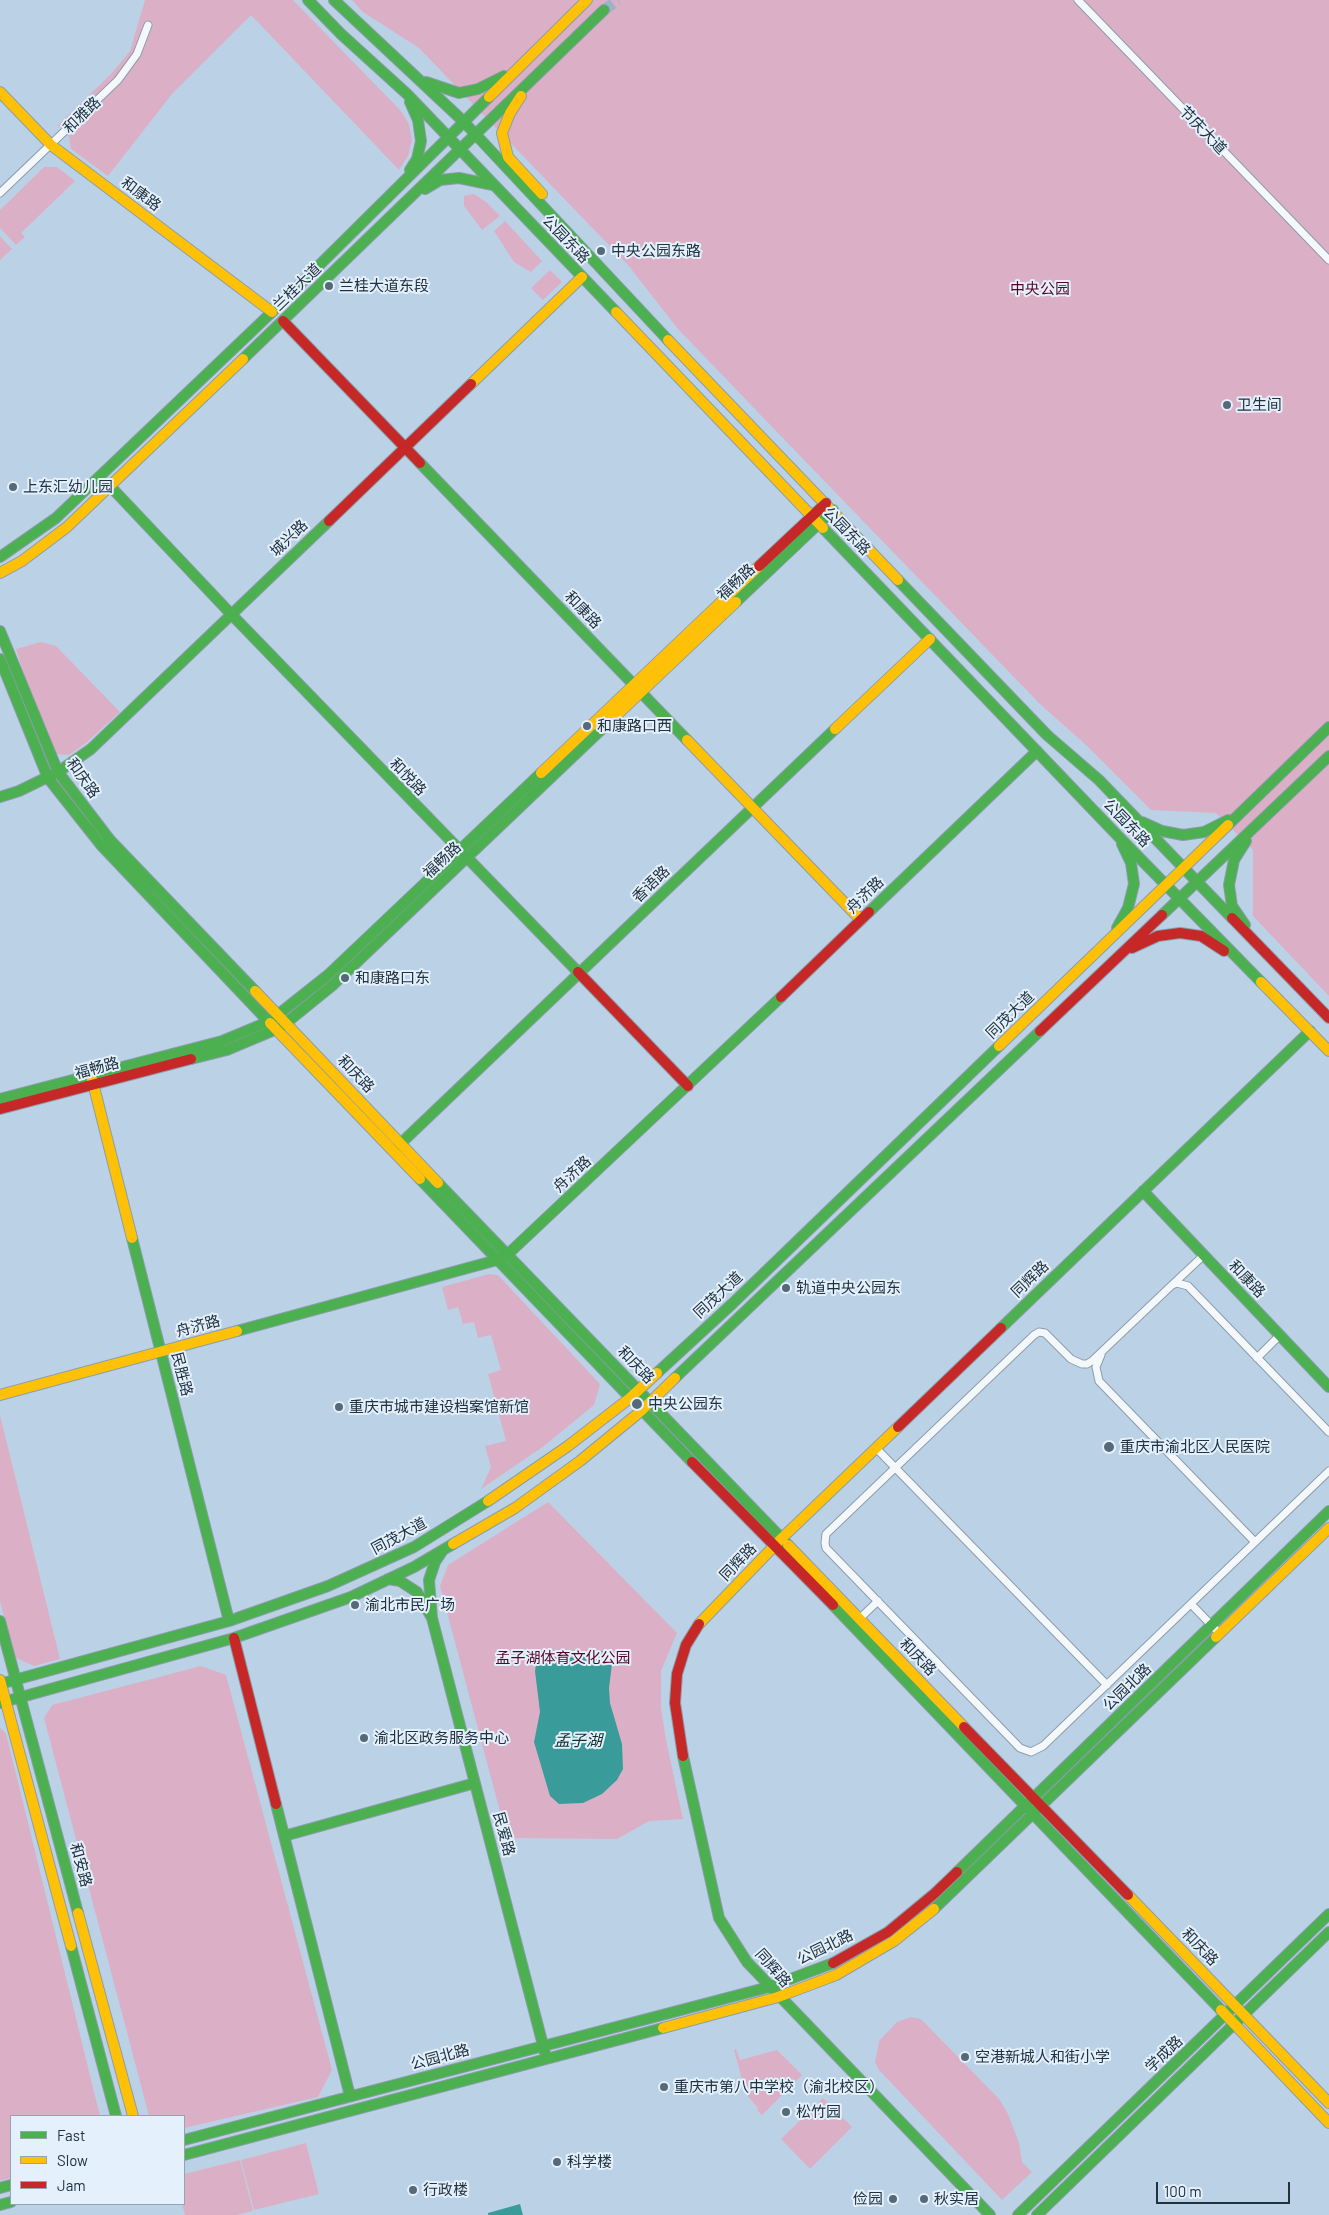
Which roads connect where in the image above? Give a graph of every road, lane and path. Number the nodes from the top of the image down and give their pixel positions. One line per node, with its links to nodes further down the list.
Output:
1 (308, 0): 11 (main road, 公园东路)
2 (334, 0): 9 (main road, 公园东路)
3 (587, 0): 7 (main road, 兰桂大道)
4 (1078, 0): 22 (street, 节庆大道)
5 (604, 10): 8 (main road, 兰桂大道)
6 (148, 25): 15 (street, 和雅路)
7 (514, 70): 9 (main road); 12 (main road, 兰桂大道)
8 (538, 72): 13 (main road, 兰桂大道); 21 (main road)
9 (411, 74): 12 (main road, 公园东路)
10 (0, 92): 15 (main road, 和康路)
11 (407, 94): 14 (main road, 公园东路); 17 (main road)
12 (463, 121): 13 (main road, 公园东路); 14 (main road, 兰桂大道)
13 (476, 135): 16 (main road, 兰桂大道); 21 (main road, 公园东路)
14 (447, 137): 16 (main road, 公园东路); 17 (main road, 兰桂大道)
15 (51, 145): 19 (street, 和雅路); 24 (main road, 和康路)
16 (459, 150): 18 (main road, 公园东路); 20 (main road, 兰桂大道)
17 (401, 185): 24 (main road, 兰桂大道)
18 (494, 186): 20 (main road); 23 (main road, 公园东路)
19 (0, 193)
20 (410, 197): 25 (main road, 兰桂大道)
21 (559, 224): 28 (main road, 公园东路)
22 (1329, 260)
23 (582, 276): 26 (main road, 城兴路); 29 (main road, 公园东路)
24 (272, 312): 30 (main road, 兰桂大道)
25 (283, 321): 26 (main road, 和康路); 27 (main road, 兰桂大道)
26 (405, 447): 32 (main road, 城兴路); 36 (main road, 和康路)
27 (110, 486): 31 (main road, 兰桂大道); 32 (main road, 和悦路)
28 (829, 507): 29 (main road, 福畅路); 45 (main road, 公园东路)
29 (816, 520): 34 (main road, 公园东路); 36 (main road, 福畅路)
30 (0, 557)
31 (0, 574)
32 (231, 614): 40 (main road, 城兴路); 48 (main road, 和悦路)
33 (0, 632): 40 (main road, 和庆路)
34 (930, 640): 38 (main road, 公园东路); 43 (main road, 香语路)
35 (0, 658): 41 (main road, 和庆路)
36 (638, 689): 43 (main road, 和康路); 48 (main road, 福畅路)
37 (1329, 727): 44 (main road, 同茂大道)
38 (1037, 751): 47 (main road, 公园东路); 53 (main road, 舟济路)
39 (1329, 756): 46 (main road, 同茂大道)
40 (58, 772): 41 (main road, 城兴路); 60 (main road, 和庆路)
41 (48, 778): 42 (main road, 城兴路); 60 (main road, 和庆路)
42 (0, 797)
43 (753, 808): 53 (main road, 和康路); 58 (main road, 香语路)
44 (1238, 815): 45 (main road); 49 (main road, 同茂大道)
45 (1136, 819): 49 (main road, 公园东路)
46 (1253, 829): 50 (main road, 同茂大道); 55 (main road)
47 (1118, 836): 51 (main road, 公园东路); 54 (main road)
48 (463, 855): 58 (main road, 和悦路); 60 (main road, 福畅路)
49 (1184, 869): 50 (main road, 公园东路); 51 (main road, 同茂大道)
50 (1196, 883): 52 (main road, 同茂大道); 55 (main road, 公园东路)
51 (1166, 885): 52 (main road, 公园东路); 54 (main road, 同茂大道)
52 (1179, 899): 56 (main road, 同茂大道); 57 (main road, 公园东路)
53 (861, 920): 64 (main road, 舟济路)
54 (1111, 939): 79 (main road, 同茂大道)
55 (1258, 946): 59 (main road, 公园东路)
56 (1124, 951): 57 (main road); 82 (main road, 同茂大道)
57 (1241, 961): 61 (main road, 公园东路)
58 (579, 974): 64 (main road, 和悦路); 67 (main road, 香语路)
59 (1329, 1018)
60 (278, 1022): 63 (main road, 福畅路); 67 (main road, 和庆路); 68 (main road, 和庆路)
61 (1310, 1031): 62 (main road, 公园东路); 69 (main road, 同辉路)
62 (1329, 1051)
63 (92, 1080): 65 (main road, 福畅路); 66 (main road, 福畅路); 76 (main road, 民胜路)
64 (688, 1086): 70 (main road, 舟济路)
65 (0, 1099)
66 (0, 1110)
67 (402, 1143): 68 (main road, 香语路); 70 (main road, 和庆路)
68 (393, 1151): 72 (main road, 和庆路)
69 (1143, 1191): 71 (main road, 和康路); 85 (main road, 同辉路)
70 (507, 1255): 72 (main road, 舟济路); 79 (main road, 和庆路)
71 (1204, 1255): 73 (street); 74 (main road, 和康路)
72 (497, 1260): 76 (main road, 舟济路); 81 (main road, 和庆路)
73 (1172, 1285): 75 (street); 77 (street)
74 (1280, 1335): 77 (street); 78 (main road, 和康路)
75 (1104, 1351): 86 (street); 91 (street)
76 (161, 1352): 80 (main road, 舟济路); 98 (main road, 民胜路)
77 (1257, 1358): 84 (street)
78 (1329, 1386)
79 (639, 1389): 81 (main road, 同茂大道); 82 (main road, 和庆路)
80 (0, 1395)
81 (630, 1398): 83 (main road, 和庆路); 98 (main road, 同茂大道)
82 (651, 1401): 83 (main road, 同茂大道); 90 (main road, 和庆路)
83 (641, 1411): 90 (main road, 和庆路); 92 (main road, 同茂大道)
84 (1329, 1432)
85 (876, 1448): 86 (street); 90 (main road, 同辉路)
86 (896, 1468): 94 (street); 105 (street)
87 (1329, 1471): 91 (street)
88 (1329, 1511): 100 (main road, 公园北路)
89 (1329, 1528): 101 (main road, 公园北路)
90 (779, 1541): 99 (main road, 和庆路); 116 (main road, 同辉路)
91 (1255, 1542): 95 (street)
92 (443, 1550): 93 (main road, 同茂大道); 96 (main road)
93 (388, 1579): 96 (main road); 102 (main road, 同茂大道)
94 (878, 1601): 99 (street); 105 (street)
95 (1191, 1604): 100 (street); 105 (street)
96 (432, 1618): 108 (main road, 民爱路)
97 (0, 1621): 103 (main road, 和安路)
98 (229, 1621): 103 (main road, 同茂大道)
99 (856, 1622): 109 (main road, 和庆路); 110 (main road, 和庆路)
100 (1212, 1626): 101 (street); 109 (main road, 公园北路)
101 (1220, 1634): 111 (main road, 公园北路)
102 (234, 1638): 106 (main road, 同茂大道); 113 (main road)
103 (16, 1680): 104 (main road, 同茂大道); 106 (main road, 和安路)
104 (0, 1683): 107 (main road, 和安路)
105 (1107, 1685)
106 (20, 1697): 107 (main road, 同茂大道); 127 (main road, 和安路)
107 (3, 1702): 126 (main road, 和安路)
108 (475, 1783): 113 (main road); 122 (main road, 民爱路)
109 (1034, 1798): 110 (main road, 公园北路); 111 (main road, 和庆路)
110 (1025, 1806): 112 (main road, 和庆路); 116 (main road, 公园北路)
111 (1042, 1806): 112 (main road, 公园北路); 118 (main road, 和庆路)
112 (1033, 1814): 117 (main road, 公园北路); 120 (main road, 和庆路)
113 (284, 1836): 124 (main road)
114 (1329, 1914): 118 (main road, 学成路)
115 (1329, 1932): 119 (main road, 学成路)
116 (769, 1988): 117 (main road, 同辉路); 122 (main road, 公园北路)
117 (778, 1997): 123 (main road, 公园北路); 131 (main road, 同辉路)
118 (1236, 2006): 119 (main road, 和庆路); 120 (main road, 学成路)
119 (1245, 2015): 121 (main road, 学成路); 125 (main road, 和庆路)
120 (1225, 2016): 121 (main road, 和庆路); 132 (main road, 学成路)
121 (1234, 2025): 128 (main road, 和庆路); 133 (main road, 学成路)
122 (544, 2046): 123 (main road, 民爱路); 124 (main road, 公园北路)
123 (546, 2058): 130 (main road, 公园北路)
124 (350, 2096): 129 (main road, 公园北路)
125 (1329, 2103)
126 (116, 2115)
127 (133, 2115)
128 (1329, 2123)
129 (185, 2140)
130 (185, 2155)
131 (990, 2215)
132 (1018, 2215)
133 (1037, 2215)

